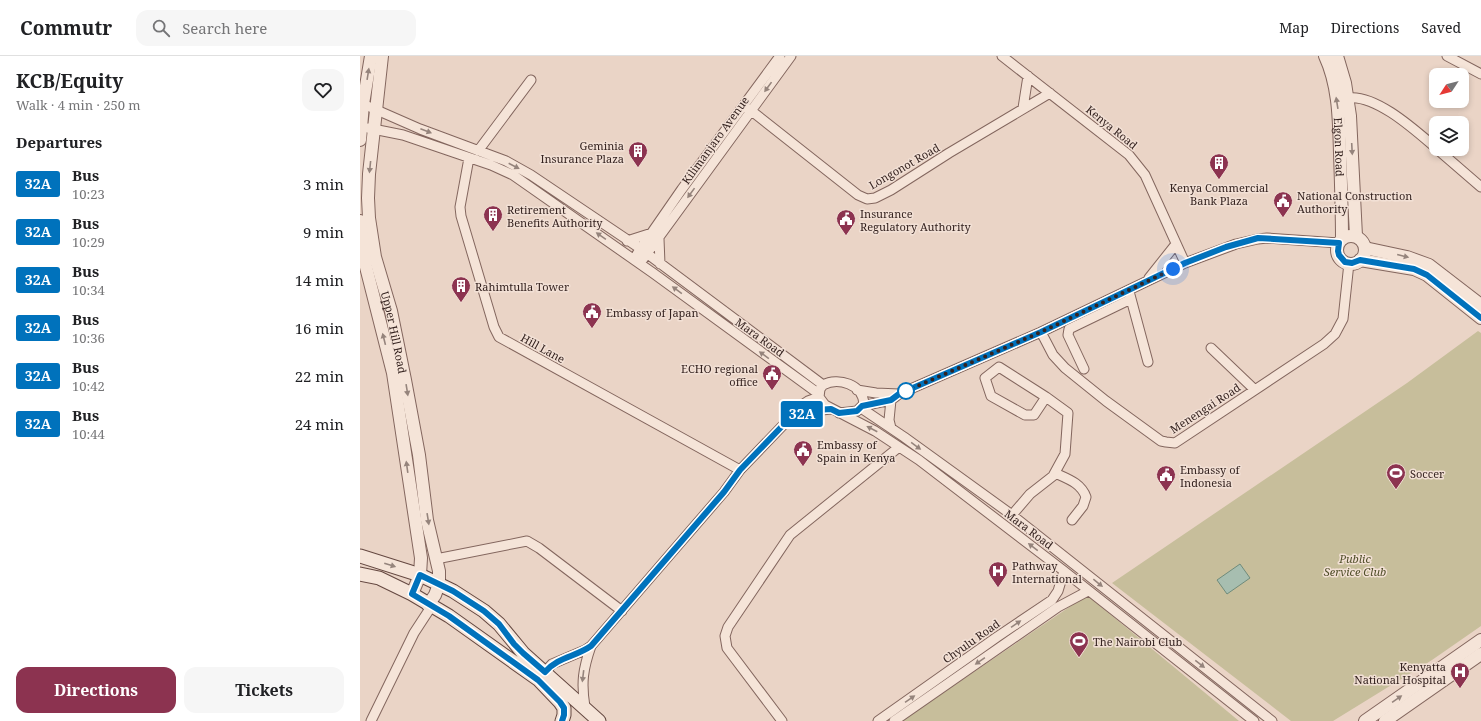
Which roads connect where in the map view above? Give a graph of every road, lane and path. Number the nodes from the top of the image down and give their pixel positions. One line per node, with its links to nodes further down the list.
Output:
1 (371, 56): 14 (street, one-way to 1)
2 (382, 56): 17 (street, Upper Hill Road)
3 (780, 56): 15 (street, Kilimanjaro Avenue)
4 (791, 56): 15 (street, Kilimanjaro Avenue, one-way to 15)
5 (1002, 56): 10 (street, Kenya Road)
6 (1325, 56): 30 (street, Elgon Road, one-way to 6)
7 (1337, 56): 13 (street, Elgon Road)
8 (1447, 56): 9 (street)
9 (1481, 74)
10 (1028, 76): 12 (street, Kenya Road); 16 (street)
11 (531, 80): 22 (street)
12 (1050, 93): 16 (street, Longonot Road); 31 (street, Kenya Road)
13 (1348, 98): 21 (street); 28 (street, Elgon Road, one-way to 28)
14 (364, 104): 17 (street, Mara Road); 18 (street)
15 (747, 108): 16 (street, Longonot Road); 27 (street, Kilimanjaro Avenue)
16 (1023, 108)
17 (376, 111): 19 (street, Upper Hill Road); 22 (street, Mara Road, one-way to 22)
18 (361, 127): 19 (street, Mara Road); 20 (street)
19 (374, 128): 24 (street, Mara Road); 66 (street, Upper Hill Road, one-way to 66)
20 (360, 140)
21 (1429, 143)
22 (478, 151): 29 (street, Mara Road, one-way to 29)
23 (1444, 156): 25 (street)
24 (469, 158): 34 (street, Mara Road, one-way to 24); 61 (street, Hill Lane)
25 (1481, 187)
26 (360, 221): 69 (street, Upper Hill Road, one-way to 26)
27 (655, 236): 29 (street); 33 (street, Kilimanjaro Avenue); 37 (street)
28 (1356, 236): 30 (street); 32 (street)
29 (627, 241): 33 (street, Mara Road)
30 (1341, 241): 35 (street); 36 (street)
31 (1176, 244): 36 (street, Kenya Road); 38 (street)
32 (1365, 248): 35 (street); 42 (street, one-way to 42)
33 (644, 252): 34 (street, Kilimanjaro Avenue); 37 (street, Mara Road)
34 (636, 261): 43 (street, Mara Road, one-way to 34)
35 (1355, 262): 44 (street); 51 (street, Menengai Road)
36 (1185, 263): 38 (street)
37 (660, 264): 41 (street, Mara Road)
38 (1147, 281): 39 (street)
39 (1128, 290): 40 (street); 45 (street)
40 (1131, 299): 47 (street); 48 (street)
41 (714, 305): 43 (street); 49 (street, Mara Road)
42 (1481, 305)
43 (708, 314): 53 (street, Mara Road, one-way to 43)
44 (1481, 318)
45 (1041, 332): 51 (street, Menengai Road); 52 (street)
46 (1211, 348): 51 (street)
47 (1148, 362)
48 (1084, 369)
49 (823, 385): 50 (street); 53 (street)
50 (857, 390): 52 (street); 56 (street)
51 (1255, 390)
52 (899, 394): 55 (street)
53 (819, 396): 57 (street, Mara Road); 58 (street)
54 (1046, 397): 54 (street); 62 (street)
55 (891, 400): 56 (street); 59 (street)
56 (862, 407): 57 (street); 59 (street, Mara Road)
57 (835, 411): 58 (street); 60 (street, Mara Road, one-way to 57)
58 (788, 420): 61 (street)
59 (891, 428): 63 (street, Mara Road, one-way to 63)
60 (899, 446): 67 (street, Mara Road, one-way to 60); 83 (street)
61 (740, 470): 74 (street)
62 (1055, 472): 63 (street); 64 (street)
63 (1012, 515): 87 (street, Mara Road, one-way to 87)
64 (1072, 520)
65 (360, 556): 69 (main road, one-way to 69)
66 (436, 559): 70 (street, Upper Hill Road); 74 (street)
67 (1064, 571): 71 (street, Mara Road); 84 (street, Chyulu Road, one-way to 67)
68 (360, 574): 72 (main road)
69 (420, 575): 70 (main road); 72 (street, Upper Hill Road)
70 (440, 584): 73 (street); 78 (main road)
71 (1088, 591): 85 (street, Chyulu Road, one-way to 85); 86 (street, Mara Road)
72 (412, 594): 73 (main road)
73 (430, 606): 78 (main road); 80 (street)
74 (622, 611): 76 (street)
75 (1481, 640): 88 (street, one-way to 75)
76 (591, 646): 78 (street); 79 (street, one-way to 79)
77 (1481, 654): 89 (street)
78 (542, 676): 79 (main road); 81 (main road)
79 (585, 707): 82 (main road)
80 (371, 721)
81 (562, 721)
82 (599, 721)
83 (782, 721)
84 (878, 721)
85 (894, 721)
86 (1254, 721)
87 (1272, 721)
88 (1365, 721)
89 (1385, 721)

